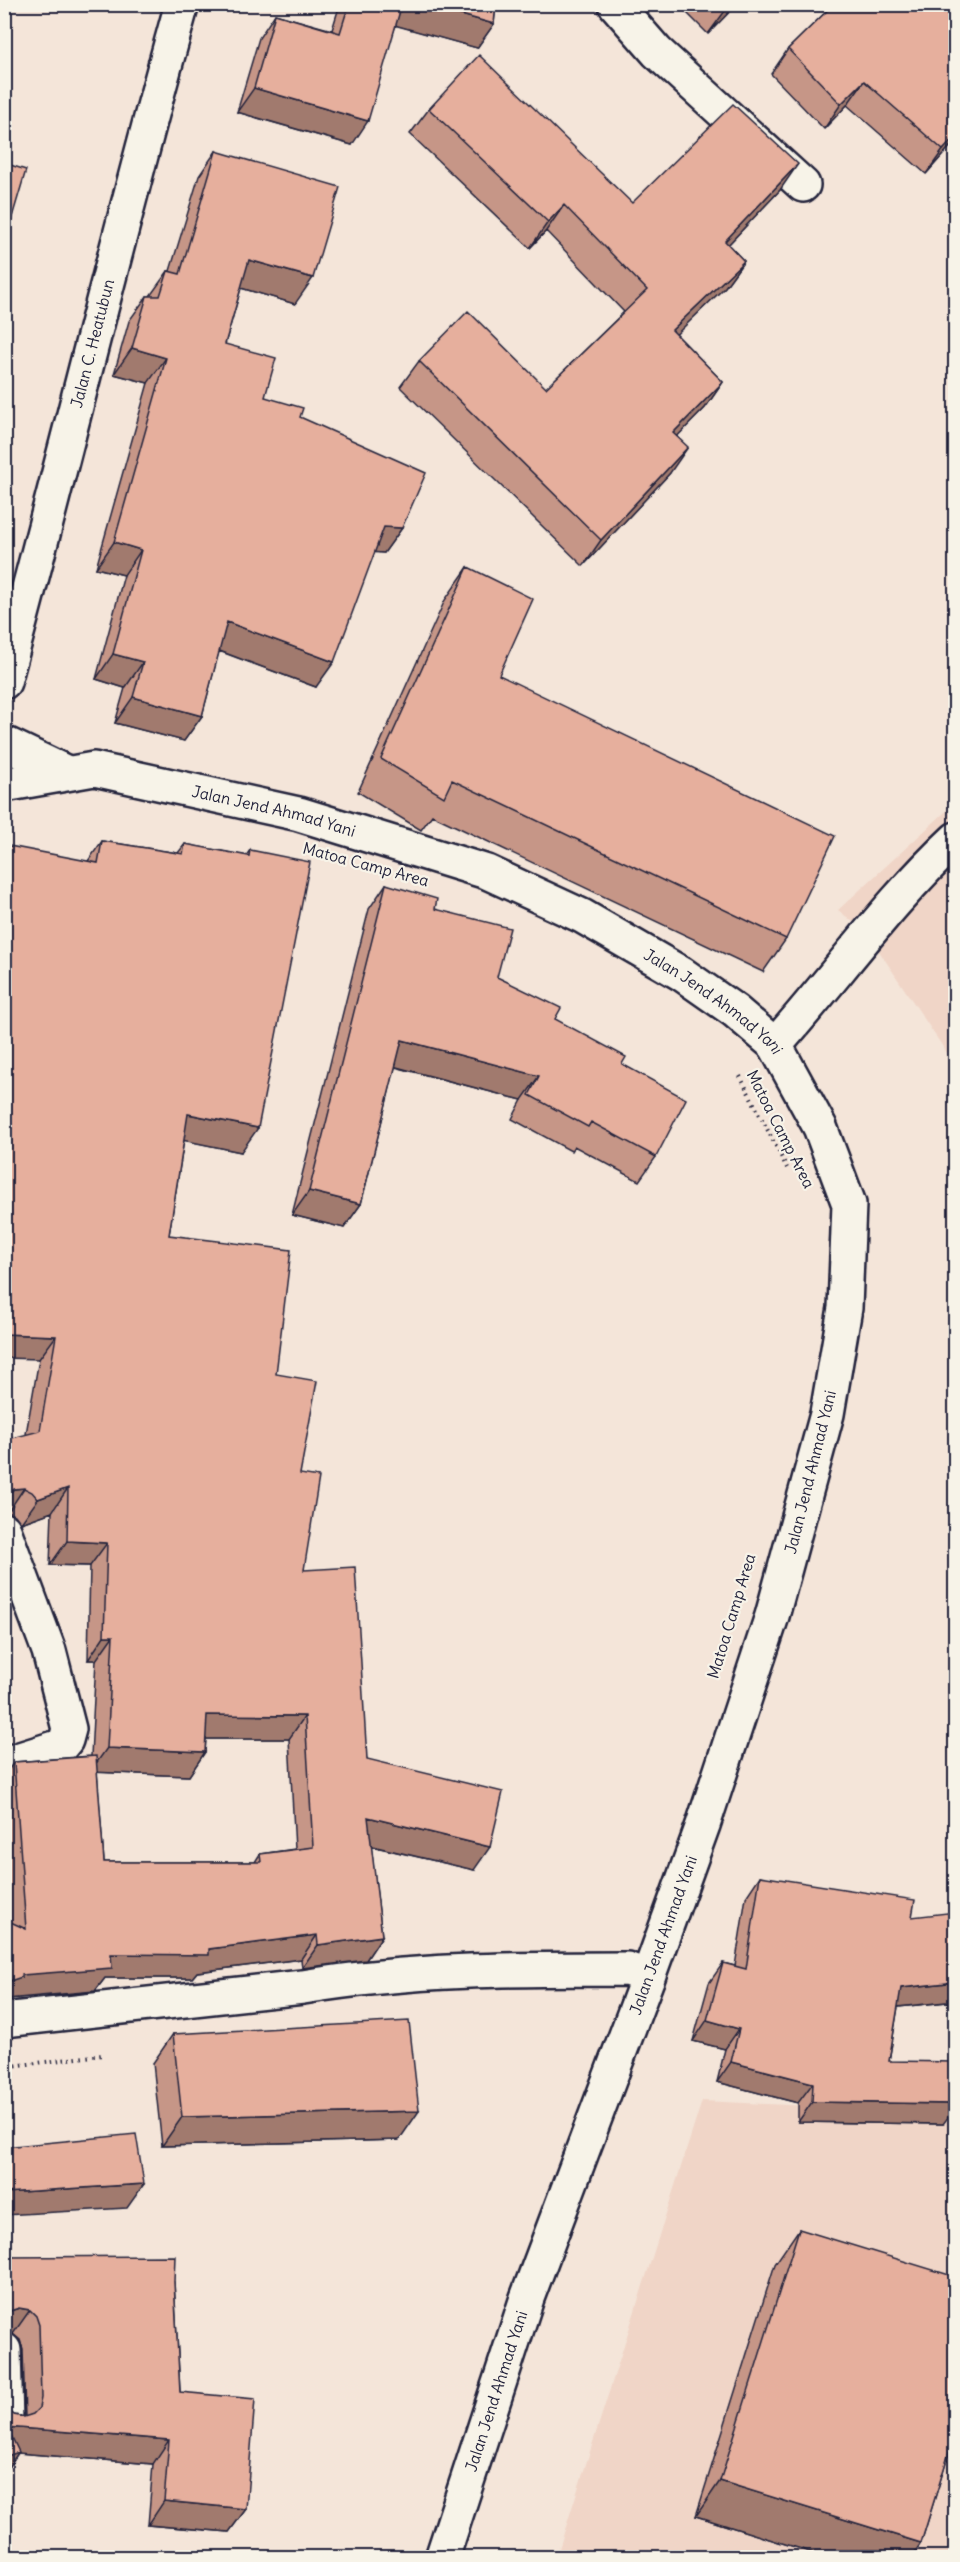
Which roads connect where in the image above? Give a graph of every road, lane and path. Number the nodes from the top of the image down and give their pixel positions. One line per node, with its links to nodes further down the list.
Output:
1 (182, 4): 4 (main road, Jalan C. Heatubun)
2 (615, 4): 3 (main road)
3 (802, 185)
4 (4, 682)
5 (4, 743): 6 (main road)
6 (67, 773): 7 (main road, Jalan Jend Ahmad Yani); 9 (main road, Jalan Jend Ahmad Yani)
7 (4, 785)
8 (956, 839): 9 (main road)
9 (775, 1045): 14 (main road, Jalan Jend Ahmad Yani)
10 (738, 1073): 11 (path, Matoa Camp Area)
11 (792, 1178)
12 (4, 1530): 13 (main road)
13 (4, 1764)
14 (648, 1977): 15 (main road); 18 (main road, Jalan Jend Ahmad Yani)
15 (4, 2020)
16 (4, 2350): 17 (main road)
17 (6, 2422)
18 (442, 2558)

